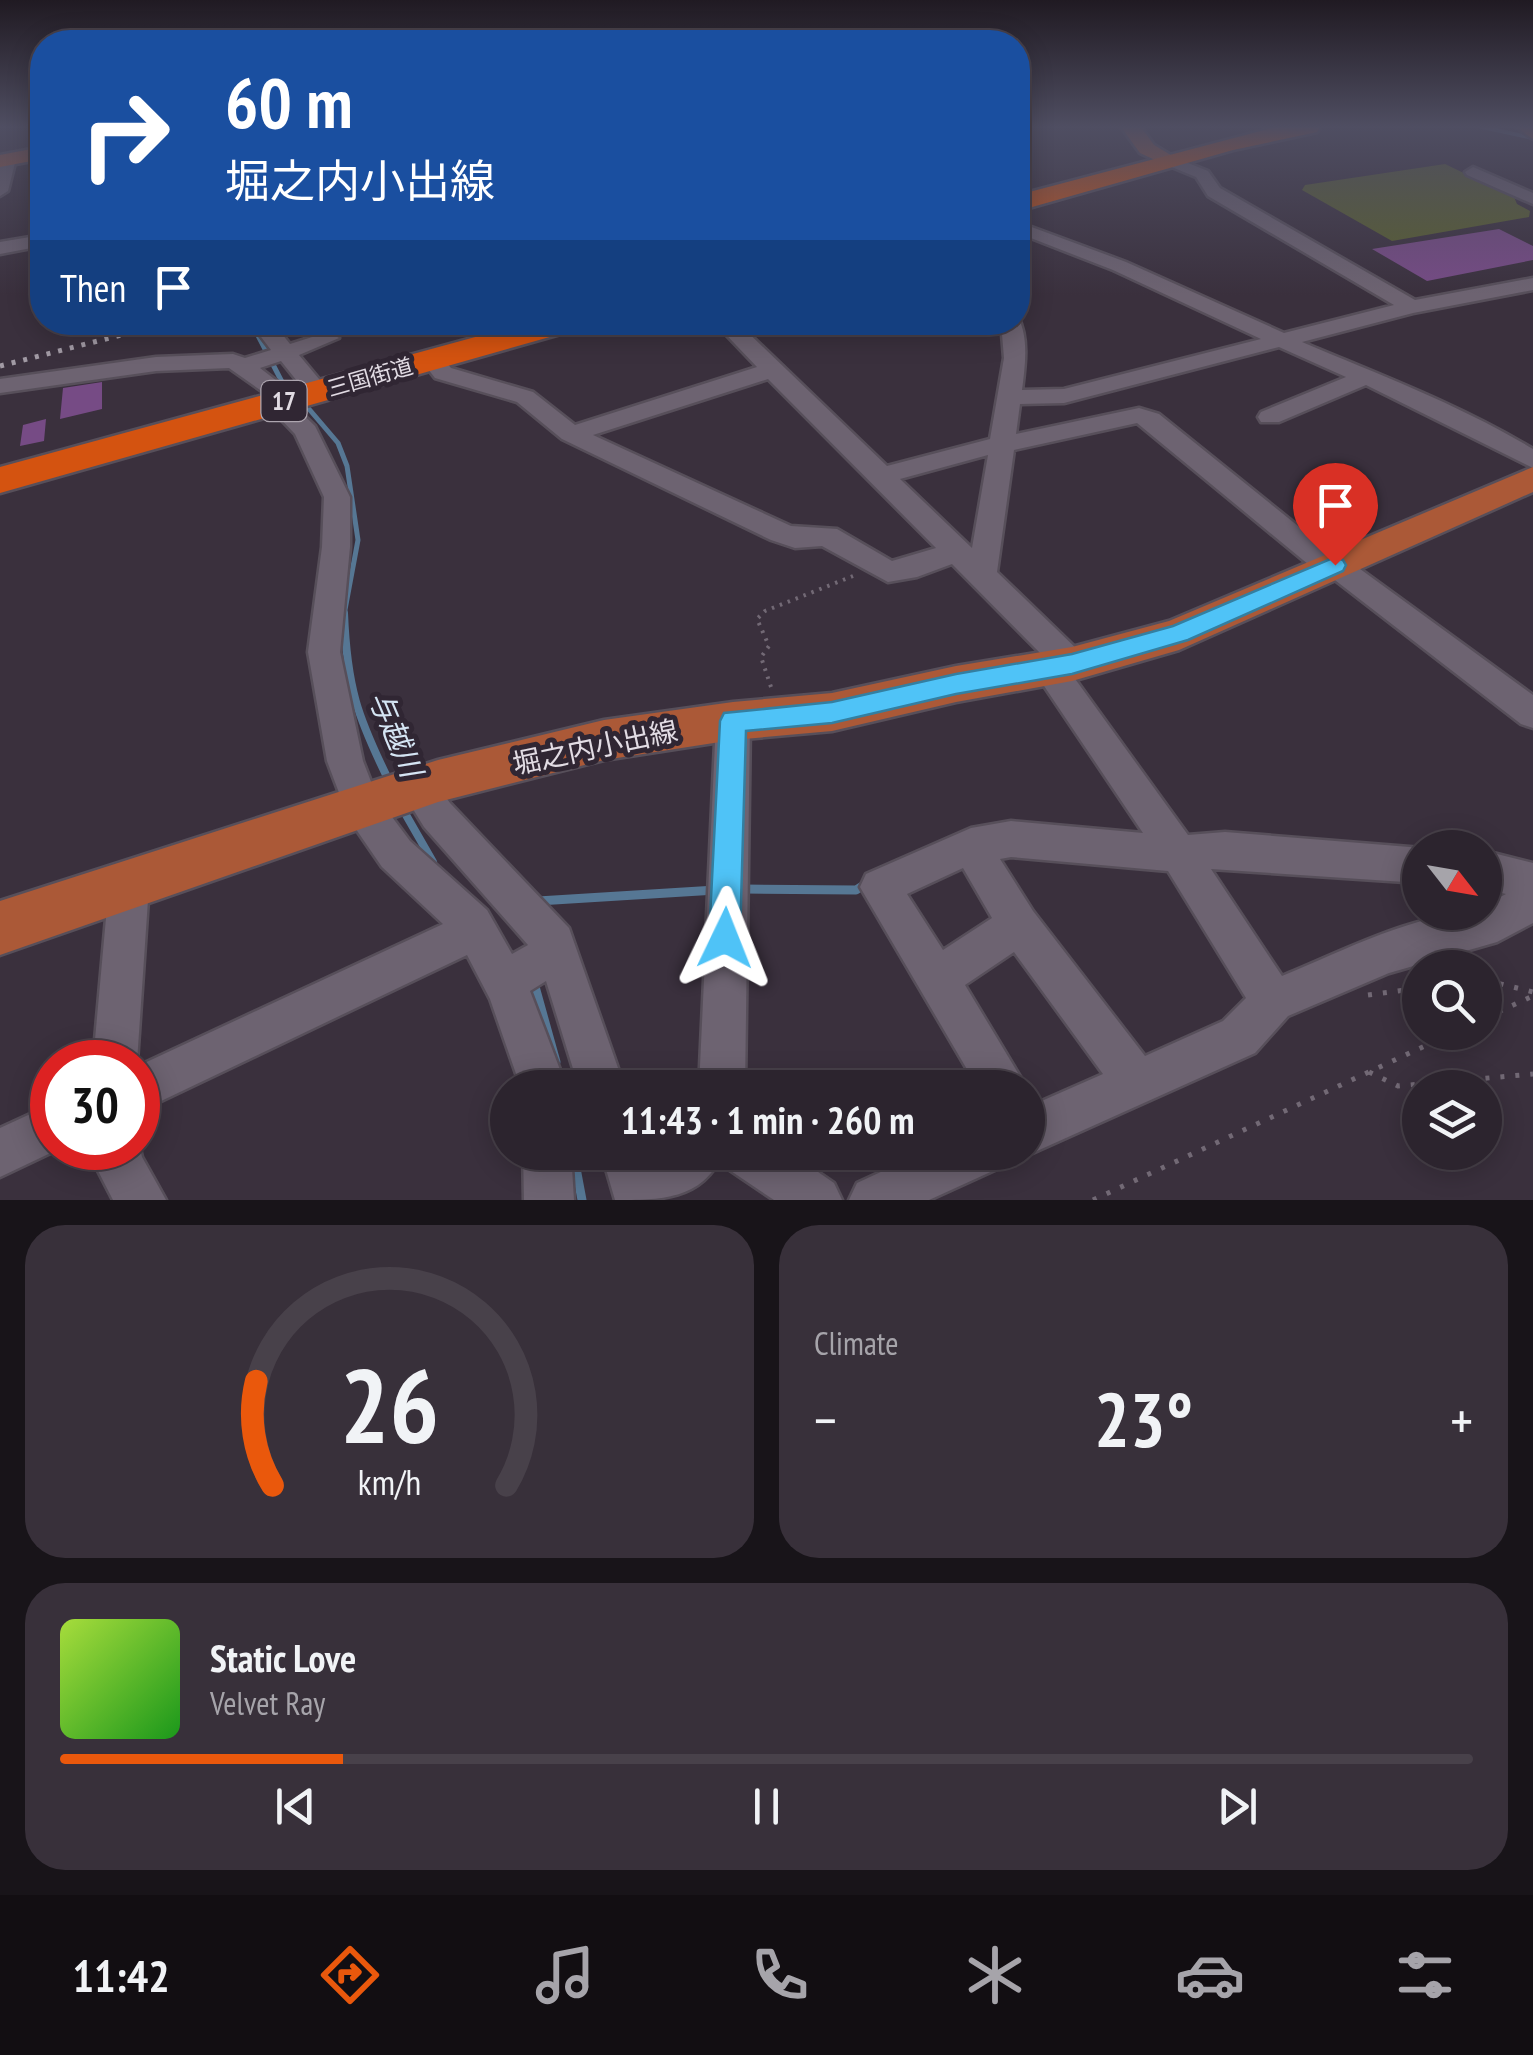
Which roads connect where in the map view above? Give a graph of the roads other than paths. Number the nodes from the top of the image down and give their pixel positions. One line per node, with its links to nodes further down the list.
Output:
1 (1088, 183): 4 (highway)
2 (1208, 183): 10 (street)
3 (1497, 183): 5 (street)
4 (1030, 200)
5 (1533, 200)
6 (1030, 232): 16 (street)
7 (30, 243): 8 (street)
8 (0, 248)
9 (1533, 284): 10 (street)
10 (1412, 307): 16 (street)
11 (266, 335): 17 (street)
12 (521, 335): 18 (highway, 三国街道 / 17)
13 (737, 335): 19 (street)
14 (1012, 335): 23 (street)
15 (328, 338): 17 (street)
16 (1282, 340): 20 (street); 23 (street)
17 (267, 358): 21 (street); 22 (street); 24 (street)
18 (432, 360): 22 (highway, 三国街道 / 17); 26 (street)
19 (772, 370): 26 (street); 29 (street)
20 (1365, 377): 25 (street); 28 (street)
21 (0, 386)
22 (318, 392): 24 (highway, 三国街道 / 17)
23 (1010, 397): 27 (street)
24 (278, 403): 31 (highway, 三国街道 / 17); 38 (street)
25 (1270, 416)
26 (571, 434): 32 (street)
27 (1002, 447): 29 (street); 33 (street); 34 (street)
28 (1533, 460)
29 (880, 478): 32 (street)
30 (1533, 478): 33 (main road, 堀之内小出線)
31 (0, 480)
32 (956, 551): 34 (street)
33 (1333, 566): 35 (main road, 堀之内小出線); 36 (street)
34 (982, 576): 35 (street)
35 (1060, 666): 37 (main road, 堀之内小出線); 40 (street)
36 (1533, 714)
37 (733, 721): 38 (main road, 堀之内小出線); 56 (street)
38 (393, 796): 44 (main road, 堀之内小出線); 48 (street); 49 (street)
39 (971, 846): 40 (street); 46 (street); 50 (street)
40 (1179, 854): 41 (street); 52 (street)
41 (1402, 864)
42 (1502, 874): 43 (street)
43 (1533, 882)
44 (129, 884): 47 (main road, 堀之内小出線); 53 (street)
45 (1533, 900): 52 (street)
46 (1018, 925): 50 (street); 59 (street)
47 (0, 928)
48 (476, 930): 51 (street); 58 (street)
49 (550, 955): 51 (street); 55 (street)
50 (937, 978): 57 (street)
51 (505, 982): 54 (street)
52 (1273, 1001): 59 (street)
53 (117, 1040)
54 (537, 1070)
55 (595, 1070)
56 (722, 1070)
57 (993, 1070)
58 (160, 1079)
59 (1138, 1082): 60 (street)
60 (1045, 1122)
61 (30, 1139): 62 (street)
62 (0, 1153)
63 (122, 1170): 69 (street)
64 (548, 1170): 70 (street)
65 (631, 1170): 71 (street)
66 (678, 1170): 71 (street)
67 (772, 1170): 72 (street)
68 (940, 1170): 73 (street)
69 (141, 1200)
70 (550, 1200)
71 (640, 1200)
72 (818, 1200)
73 (874, 1200)

